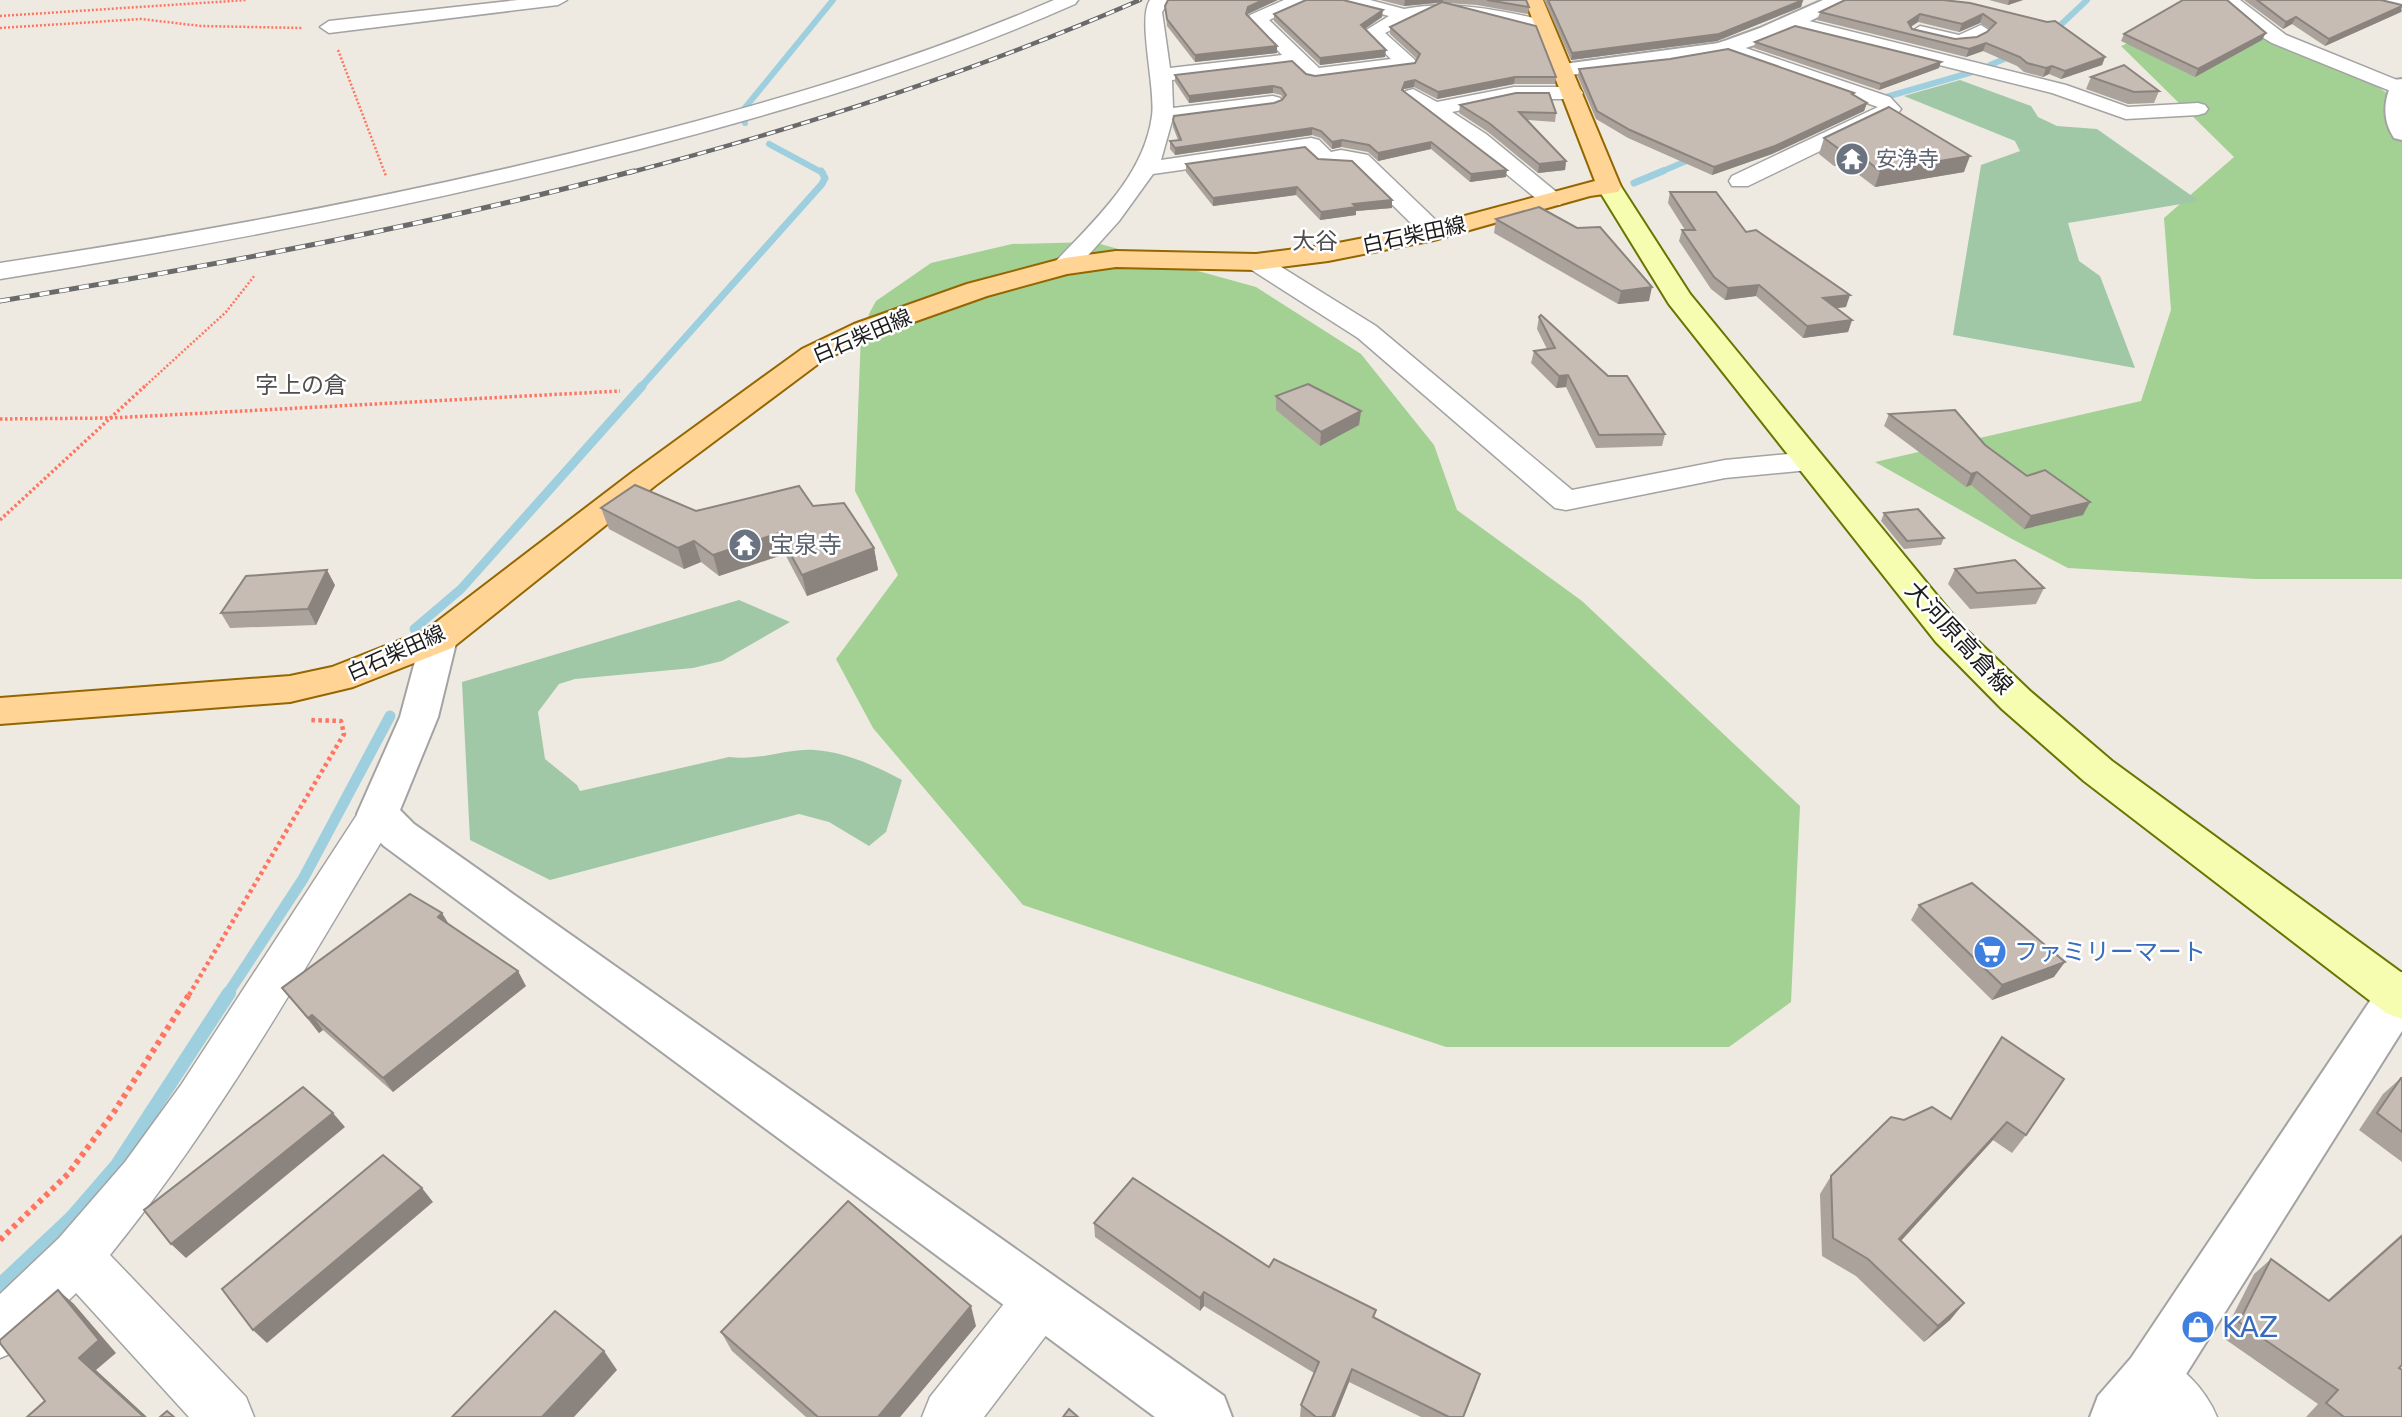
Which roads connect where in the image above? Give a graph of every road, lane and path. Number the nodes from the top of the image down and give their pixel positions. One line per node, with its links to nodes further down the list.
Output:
1 (247, 0): 17 (path)
2 (482, 0): 15 (street)
3 (558, 0): 15 (street)
4 (1069, 0): 42 (street)
5 (1161, 0): 27 (street)
6 (1299, 0): 25 (street)
7 (1349, 0): 16 (street)
8 (1437, 0): 16 (street)
9 (1445, 0): 19 (street)
10 (1534, 0): 19 (main road)
11 (2229, 0): 29 (street)
12 (2382, 0): 13 (street)
13 (2402, 5)
14 (1835, 7): 18 (street)
15 (447, 15): 21 (street)
16 (1405, 15): 25 (street)
17 (0, 16)
18 (1789, 22): 24 (street); 30 (street)
19 (1543, 26): 26 (main road)
20 (1897, 26): 23 (street)
21 (329, 27): 22 (path); 42 (path)
22 (0, 28)
23 (1981, 31)
24 (1725, 47): 26 (street); 39 (street)
25 (1297, 59): 27 (street)
26 (1564, 70): 31 (main road)
27 (1161, 75): 36 (street)
28 (2083, 81): 30 (street)
29 (2401, 87): 37 (street)
30 (2059, 89): 35 (street)
31 (1573, 93): 34 (street); 40 (main road)
32 (1413, 95): 34 (street)
33 (1273, 102): 36 (street)
34 (1434, 109): 41 (street)
35 (2198, 109)
36 (1163, 117): 38 (street)
37 (2402, 133)
38 (1143, 170): 43 (street); 45 (street)
39 (1740, 181)
40 (1609, 187): 41 (main road, 白石柴田線); 51 (main road, 大河原高倉線)
41 (1552, 200): 43 (main road, 白石柴田線)
42 (396, 201): 46 (street)
43 (1434, 232): 44 (main road, 白石柴田線)
44 (1256, 262): 45 (main road, 白石柴田線); 51 (street)
45 (1065, 266): 53 (main road, 白石柴田線)
46 (0, 271)
47 (255, 275): 49 (path)
48 (620, 391): 49 (path)
49 (111, 418): 50 (path); 52 (path)
50 (0, 419)
51 (1809, 461): 57 (main road, 大河原高倉線)
52 (0, 520)
53 (439, 639): 54 (main road, 白石柴田線); 56 (street)
54 (0, 711)
55 (298, 721): 58 (path)
56 (378, 814): 59 (street); 60 (street)
57 (2401, 995): 62 (street)
58 (0, 1240)
59 (76, 1256): 61 (street); 63 (street)
60 (1041, 1299): 64 (street); 65 (street)
61 (0, 1331)
62 (2153, 1404)
63 (226, 1417)
64 (950, 1417)
65 (1203, 1417)

